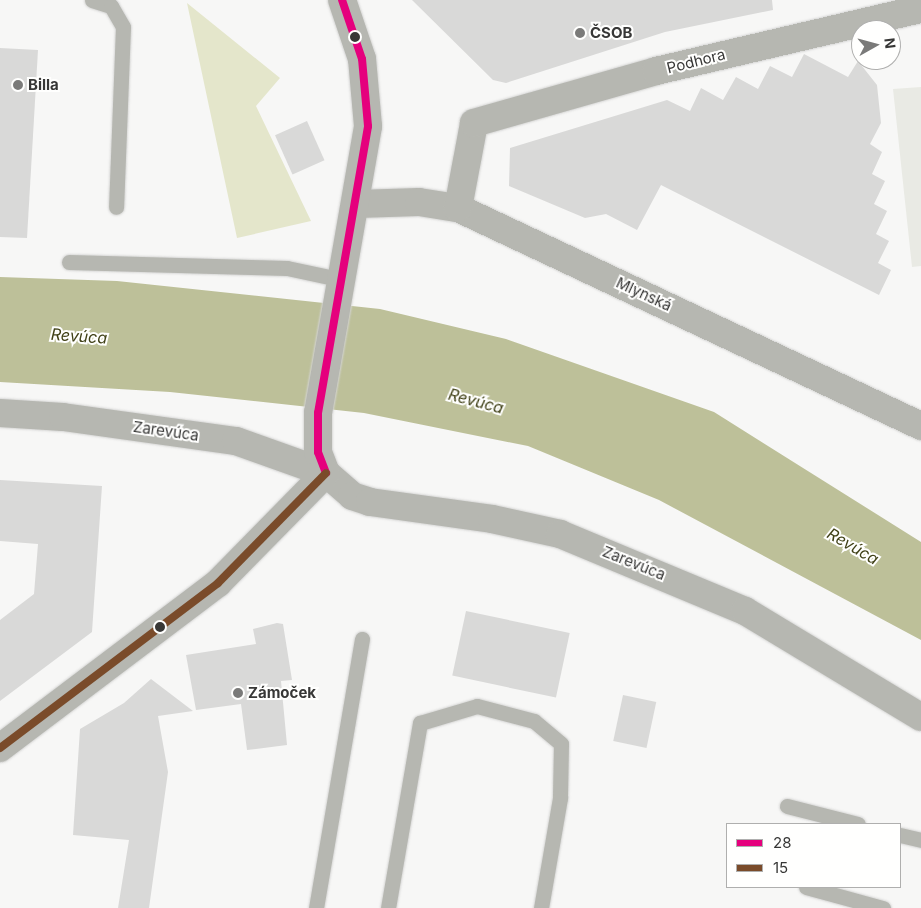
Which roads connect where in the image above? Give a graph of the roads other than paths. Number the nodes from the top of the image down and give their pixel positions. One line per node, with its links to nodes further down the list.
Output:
1 (92, 0): 5 (lane)
2 (342, 0): 4 (street)
3 (921, 9): 6 (street, Podhora)
4 (357, 204): 6 (street, Mlynská); 8 (street)
5 (116, 207)
6 (458, 208): 10 (street, Mlynská)
7 (69, 262): 8 (lane)
8 (341, 291): 11 (street)
9 (0, 413): 11 (street, Zarevúca)
10 (921, 426)
11 (326, 473): 13 (street, Zarevúca); 14 (street)
12 (362, 639): 20 (lane)
13 (921, 717)
14 (0, 748)
15 (787, 806): 16 (lane)
16 (854, 823)
17 (901, 835): 18 (lane)
18 (921, 840)
19 (810, 888): 23 (lane)
20 (316, 908)
21 (388, 908): 22 (lane)
22 (541, 908)
23 (883, 908)

